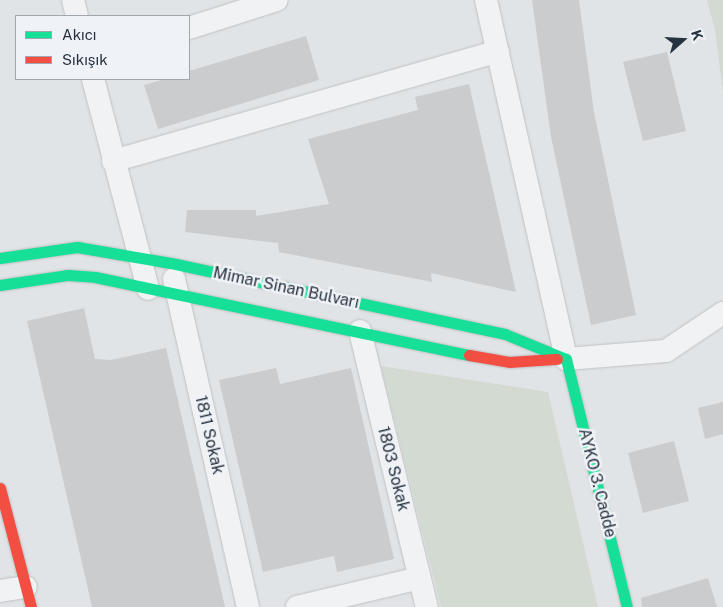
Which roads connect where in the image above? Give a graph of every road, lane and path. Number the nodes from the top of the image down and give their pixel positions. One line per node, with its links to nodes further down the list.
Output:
1 (72, 0): 4 (street)
2 (277, 0): 5 (street)
3 (486, 0): 6 (street)
4 (77, 15)
5 (190, 28)
6 (498, 51): 8 (street); 17 (street)
7 (93, 80): 8 (street)
8 (113, 161): 10 (street)
9 (0, 258): 10 (street, Mimar Sinan Bulvarı)
10 (139, 258): 11 (street, Mimar Sinan Bulvarı); 13 (street)
11 (171, 263): 14 (street, 1811 Sokak); 17 (street, Mimar Sinan Bulvarı)
12 (0, 285): 13 (street, Mimar Sinan Bulvarı)
13 (148, 289): 14 (street, Mimar Sinan Bulvarı)
14 (177, 293): 16 (street, Mimar Sinan Bulvarı); 22 (street, 1811 Sokak)
15 (723, 313): 17 (street, Mimar Sinan Bulvarı)
16 (360, 331): 17 (street, Mimar Sinan Bulvarı); 19 (street, 1803 Sokak)
17 (566, 359): 25 (street, AYKO 3. Cadde)
18 (0, 488): 21 (street)
19 (420, 578): 23 (street); 24 (street, 1803 Sokak)
20 (0, 591): 21 (street)
21 (28, 597)
22 (248, 607)
23 (297, 607)
24 (426, 607)
25 (627, 607)

